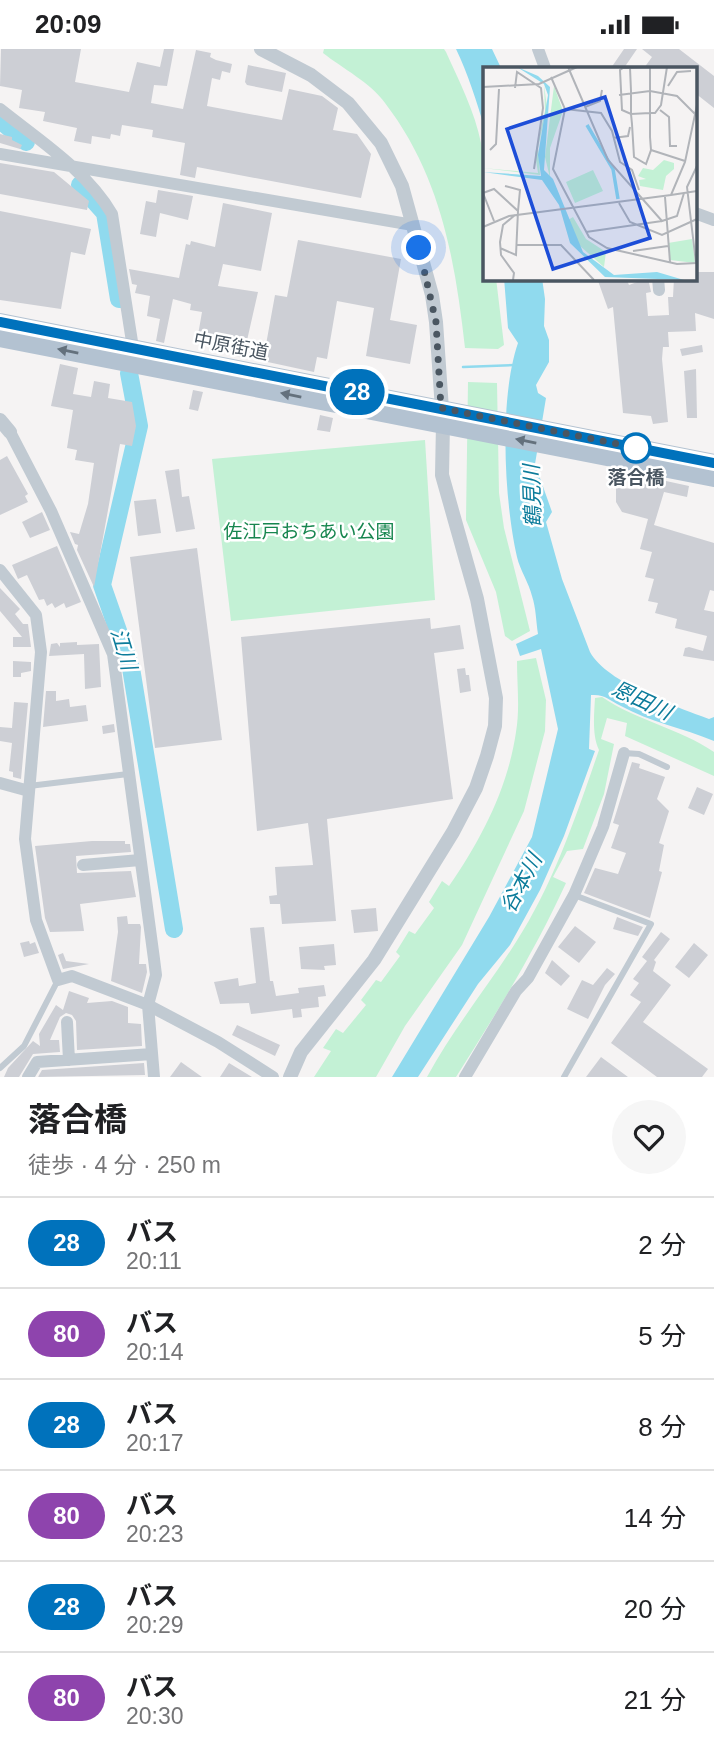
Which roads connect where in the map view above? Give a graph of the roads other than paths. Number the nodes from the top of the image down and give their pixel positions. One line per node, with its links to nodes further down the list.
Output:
1 (261, 49): 9 (street)
2 (538, 49): 3 (street)
3 (545, 67)
4 (0, 109): 6 (street)
5 (0, 154): 6 (street)
6 (73, 168): 9 (street); 12 (street)
7 (696, 213): 8 (street)
8 (714, 220)
9 (413, 225): 13 (street)
10 (0, 322): 12 (main road, 中原街道)
11 (0, 338): 13 (main road, 中原街道, one-way to 11)
12 (133, 348): 13 (main road, 中原街道)
13 (448, 417): 16 (main road); 37 (street)
14 (0, 420): 15 (street)
15 (10, 432): 22 (street)
16 (594, 447): 17 (main road); 18 (main road)
17 (714, 463)
18 (714, 478)
19 (0, 570): 24 (street)
20 (624, 753): 21 (lane); 27 (street)
21 (667, 767)
22 (128, 774): 24 (lane); 25 (street)
23 (0, 783): 24 (street)
24 (29, 788): 28 (street)
25 (140, 860): 26 (street); 29 (street)
26 (89, 869)
27 (574, 895): 38 (street); 39 (lane)
28 (58, 980): 29 (street); 33 (lane)
29 (148, 1005): 31 (street); 36 (street)
30 (67, 1022): 32 (street)
31 (152, 1054): 32 (street); 35 (street)
32 (69, 1060): 34 (street)
33 (0, 1068)
34 (28, 1077)
35 (154, 1077)
36 (273, 1077)
37 (290, 1077)
38 (465, 1077)
39 (564, 1077)

